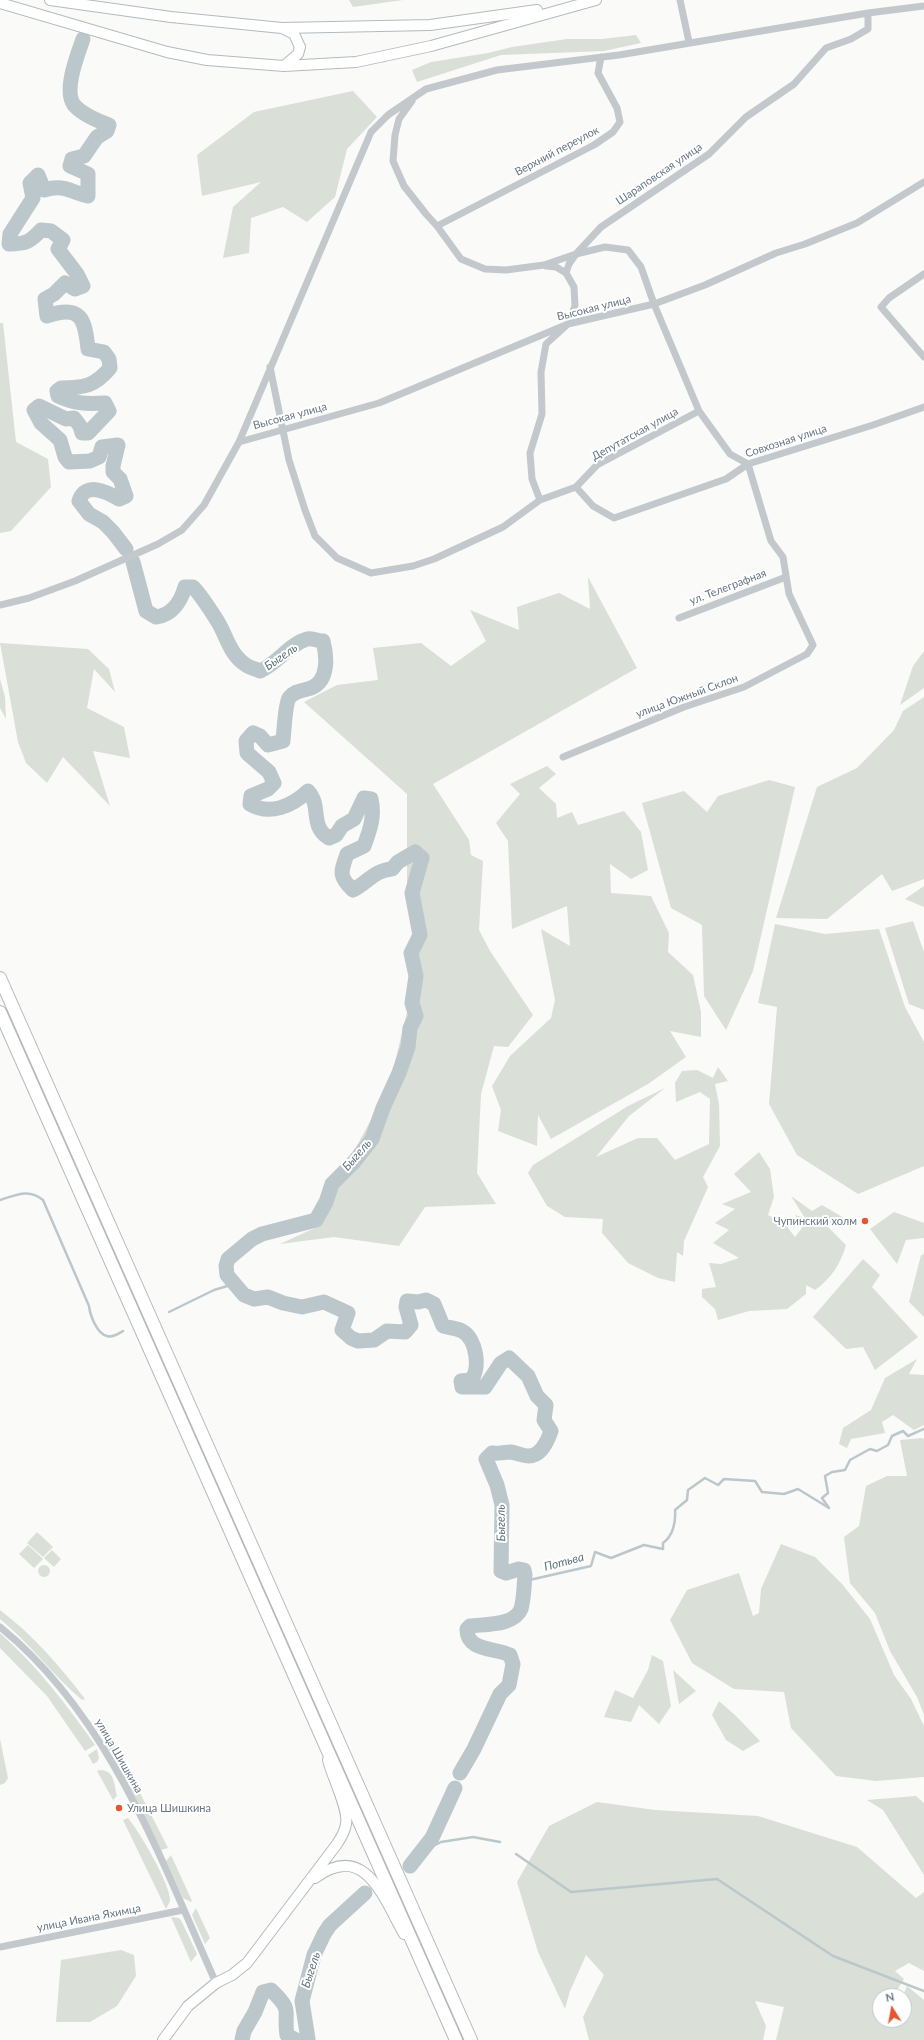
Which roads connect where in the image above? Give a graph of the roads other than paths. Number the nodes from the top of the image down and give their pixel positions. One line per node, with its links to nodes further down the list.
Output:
1 (50, 0): 8 (street)
2 (596, 0): 5 (street)
3 (680, 0): 9 (street)
4 (0, 3): 11 (street)
5 (578, 4): 8 (street); 11 (street)
6 (924, 6): 7 (street)
7 (868, 13): 9 (street); 15 (street, Шараповская улица)
8 (282, 28): 11 (street)
9 (689, 42): 10 (street)
10 (601, 57): 12 (street); 14 (street, Верхний переулок)
11 (284, 66)
12 (417, 96): 14 (street, Шараповская улица); 22 (street)
13 (924, 182): 19 (street, Высокая улица)
14 (437, 226): 16 (street, Шараповская улица)
15 (576, 254): 16 (street, Шараповская улица); 17 (street); 19 (street)
16 (544, 265): 17 (street)
17 (566, 273): 20 (street)
18 (924, 274): 21 (street)
19 (654, 304): 20 (street, Высокая улица); 24 (street)
20 (568, 324): 25 (street, Высокая улица); 29 (street)
21 (924, 357)
22 (270, 366): 25 (street, Депутатская улица); 26 (street)
23 (924, 407): 27 (street, Совхозная улица)
24 (699, 411): 27 (street); 28 (street, Депутатская улица)
25 (284, 429): 26 (street, Высокая улица); 29 (street, Депутатская улица)
26 (238, 442): 31 (street)
27 (748, 464): 28 (street, Совхозная улица); 30 (street)
28 (576, 487): 29 (street, Депутатская улица)
29 (540, 500)
30 (786, 577): 32 (street, ул. Телеграфная); 33 (street, улица Южный Склон)
31 (0, 605)
32 (679, 618)
33 (563, 758)
34 (0, 978): 45 (highway)
35 (0, 1012): 37 (highway)
36 (0, 1627): 39 (street, улица Шишкина)
37 (324, 1744): 38 (street); 41 (highway)
38 (305, 1886): 41 (street); 42 (street)
39 (183, 1910): 40 (street, улица Ивана Яхимца); 42 (street, улица Шишкина)
40 (0, 1947)
41 (426, 1972): 44 (highway)
42 (216, 1983): 43 (street)
43 (163, 2040)
44 (456, 2040)
45 (471, 2040)

